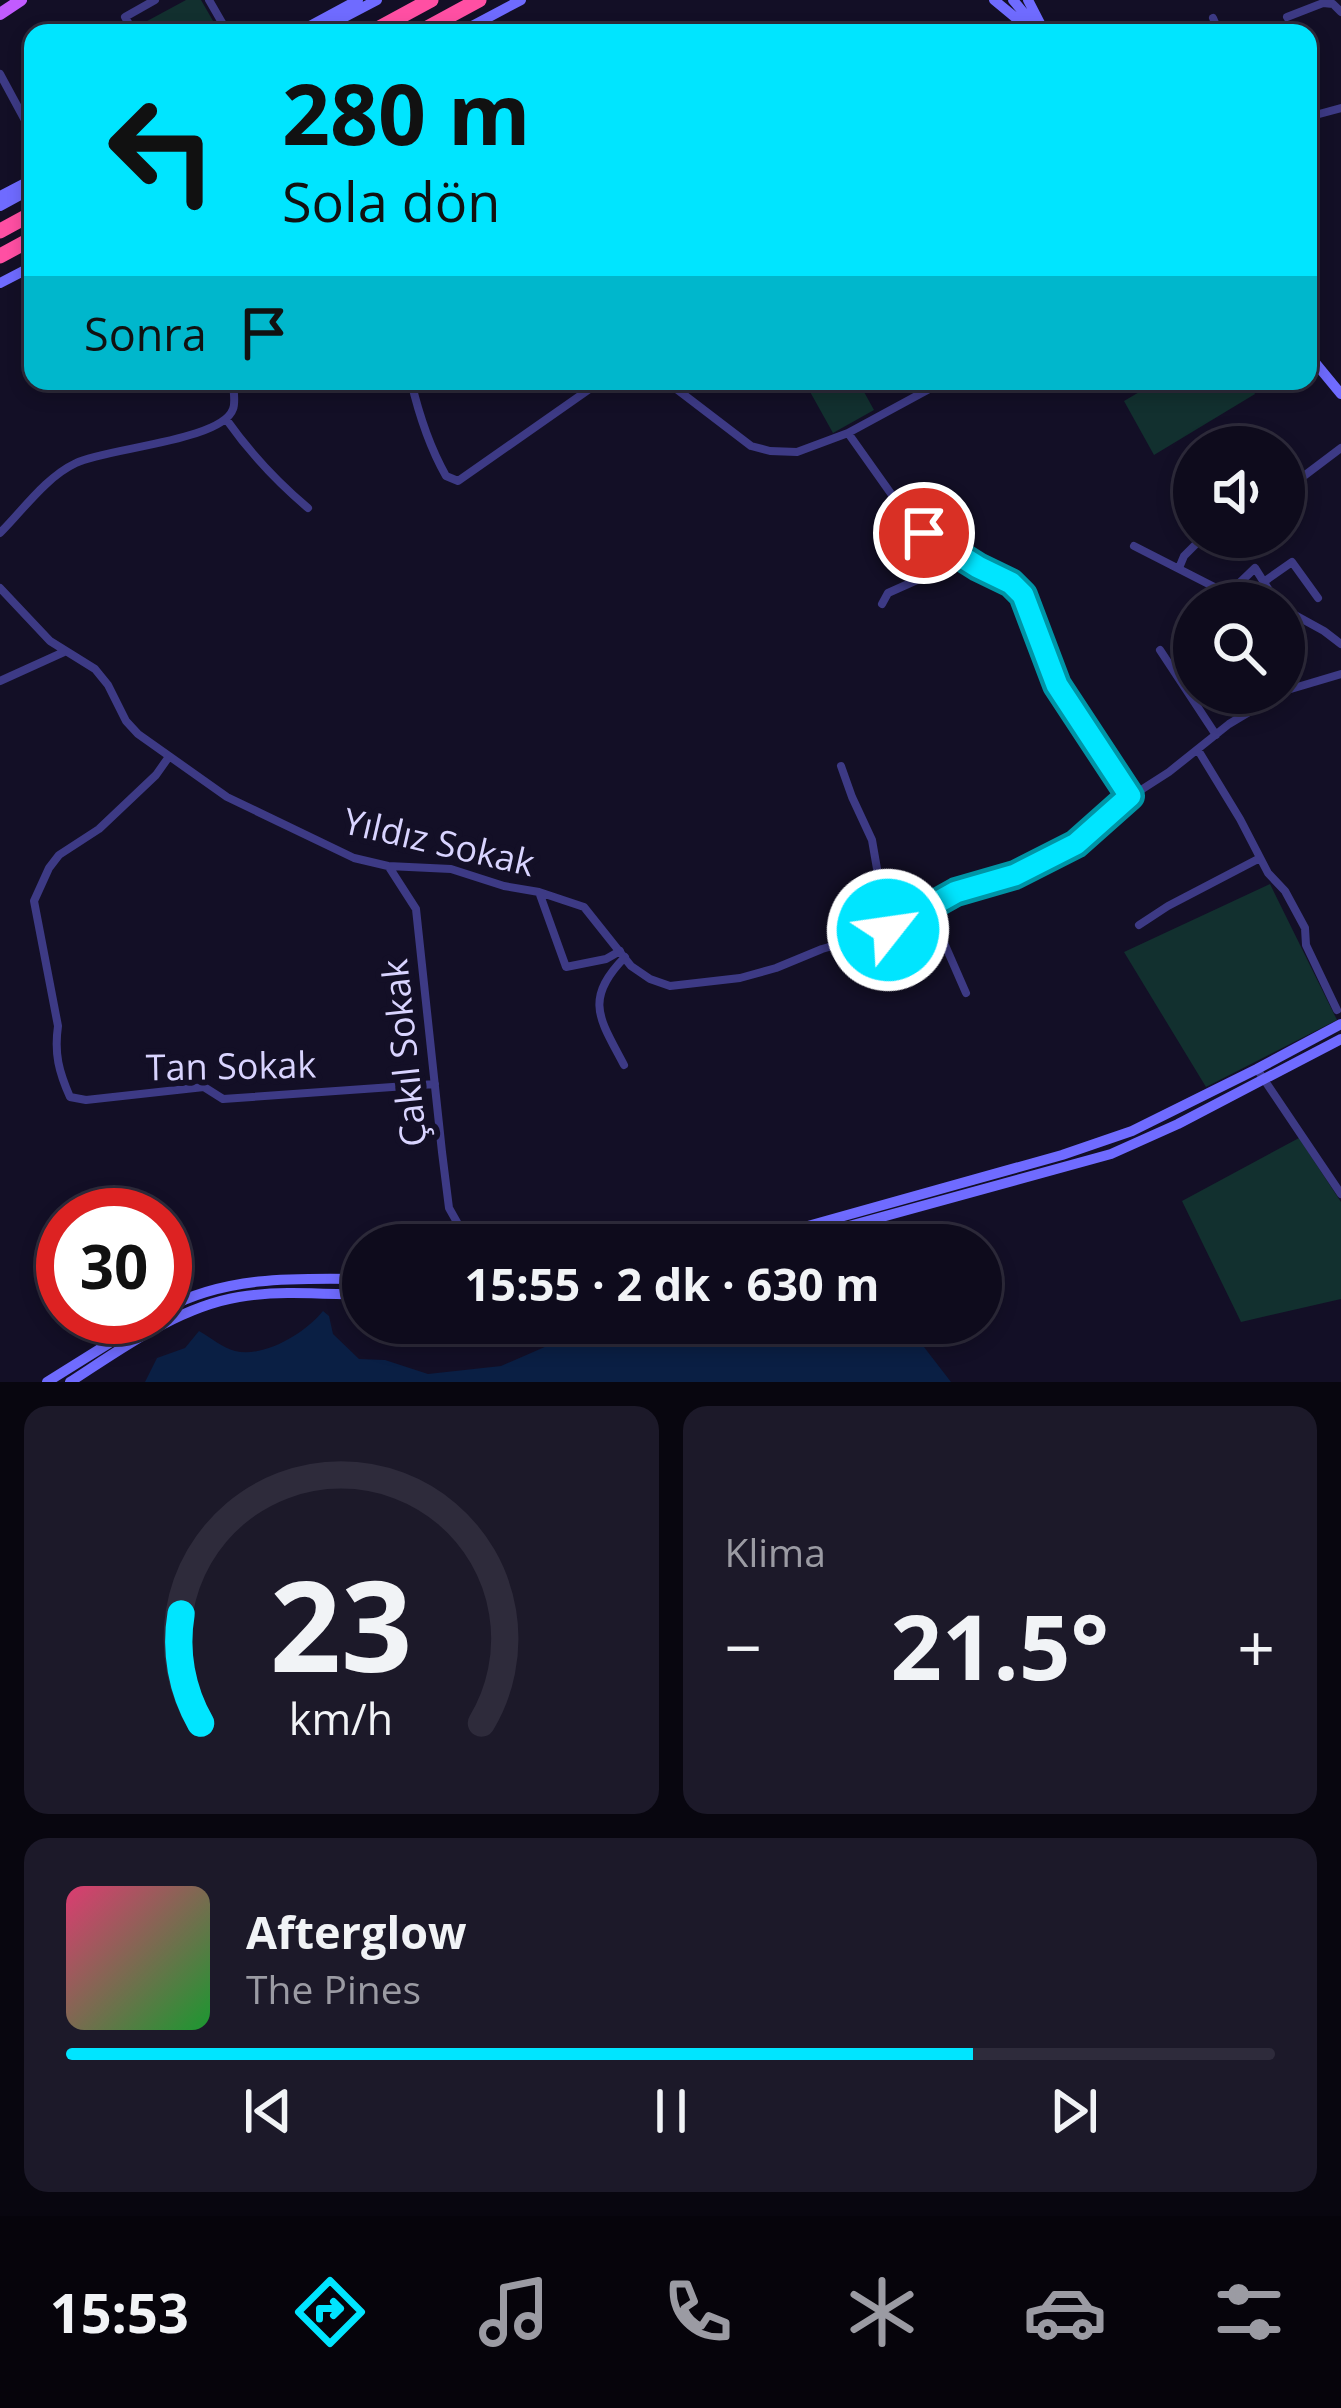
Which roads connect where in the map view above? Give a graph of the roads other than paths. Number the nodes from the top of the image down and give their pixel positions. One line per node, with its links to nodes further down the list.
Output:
1 (21, 0): 11 (main road)
2 (155, 0): 14 (street)
3 (358, 0): 15 (main road)
4 (376, 0): 16 (main road)
5 (431, 0): 17 (highway)
6 (479, 0): 18 (highway)
7 (521, 0): 19 (main road)
8 (994, 0): 20 (main road)
9 (1013, 0): 21 (main road)
10 (1341, 11): 12 (street)
11 (0, 14)
12 (1287, 17)
13 (1213, 18): 22 (street)
14 (129, 24)
15 (314, 24)
16 (331, 24)
17 (387, 24)
18 (435, 24)
19 (483, 24)
20 (1027, 24)
21 (1033, 24)
22 (1215, 24)
23 (0, 74): 24 (street)
24 (24, 118)
25 (1317, 365): 31 (main road)
26 (233, 390): 32 (street)
27 (413, 390): 28 (street)
28 (588, 390)
29 (678, 390): 33 (street)
30 (927, 390): 33 (street)
31 (1341, 394)
32 (226, 419): 36 (street); 37 (street)
33 (848, 433): 39 (street)
34 (1341, 448): 35 (street)
35 (1305, 475)
36 (308, 508)
37 (0, 533)
38 (1134, 546): 41 (street)
39 (965, 558): 47 (street); 60 (street)
40 (1183, 558): 41 (street)
41 (1179, 568): 43 (street)
42 (1264, 581): 44 (street); 46 (street)
43 (1205, 582)
44 (1241, 582)
45 (0, 588): 51 (street, Yıldız Sokak)
46 (1318, 598)
47 (882, 604)
48 (1305, 620): 49 (street)
49 (1341, 644)
50 (1160, 650): 56 (street)
51 (65, 652): 53 (street); 58 (street, Yıldız Sokak)
52 (1341, 674): 54 (street, Yıldız Sokak)
53 (0, 681)
54 (1305, 685)
55 (1248, 714): 56 (street, Yıldız Sokak)
56 (1216, 735): 57 (street, Yıldız Sokak)
57 (1198, 750): 60 (street, Yıldız Sokak); 61 (street)
58 (168, 758): 62 (street, Yıldız Sokak); 74 (street, Tan Sokak)
59 (842, 766): 65 (street)
60 (1130, 796): 64 (street, Yıldız Sokak)
61 (1260, 858): 66 (street); 69 (street)
62 (388, 866): 63 (street, Yıldız Sokak); 74 (street, Çakıl Sokak)
63 (539, 892): 67 (street, Yıldız Sokak); 67 (street)
64 (928, 907): 65 (street, Yıldız Sokak); 68 (street)
65 (903, 923): 67 (street, Yıldız Sokak)
66 (1139, 925)
67 (622, 954): 72 (street)
68 (966, 993)
69 (1337, 1010)
70 (1341, 1024): 73 (main road)
71 (1341, 1039): 73 (main road)
72 (625, 1065)
73 (1261, 1075): 75 (street); 77 (main road); 78 (main road)
74 (435, 1084): 76 (street, Çakıl Sokak)
75 (1341, 1194)
76 (458, 1224)
77 (815, 1224)
78 (856, 1224)
79 (342, 1279): 81 (main road)
80 (342, 1295): 84 (main road)
81 (192, 1298)
82 (108, 1344): 83 (main road)
83 (47, 1382)
84 (70, 1382)

